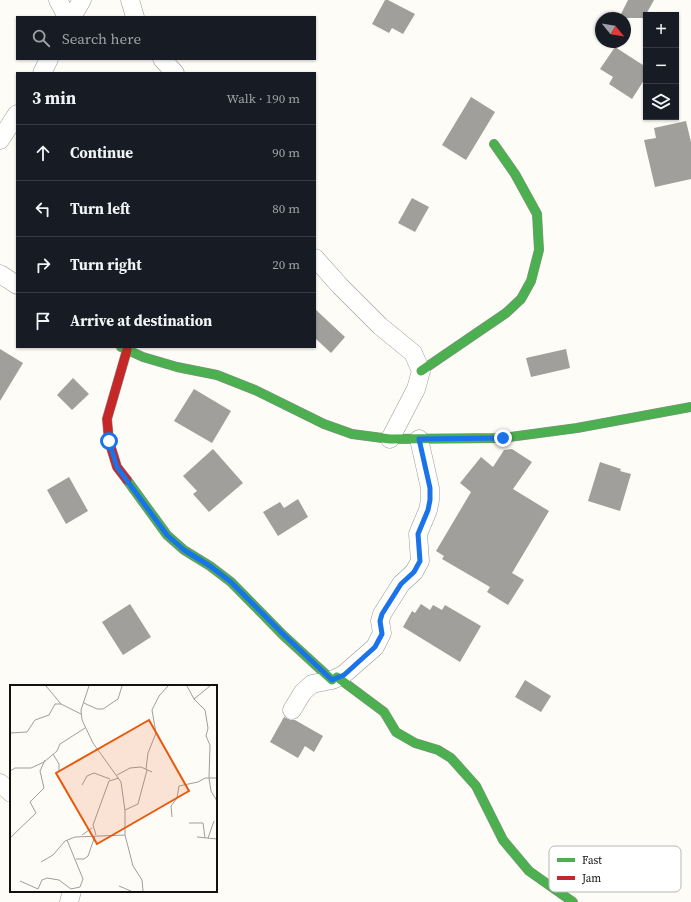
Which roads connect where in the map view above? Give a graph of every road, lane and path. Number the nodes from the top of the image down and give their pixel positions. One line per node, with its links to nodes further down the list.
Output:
1 (58, 0): 4 (street)
2 (82, 0): 5 (street)
3 (130, 0): 6 (street)
4 (66, 16)
5 (73, 16)
6 (135, 16)
7 (48, 60): 9 (street)
8 (163, 60): 10 (street)
9 (42, 72)
10 (174, 72)
11 (16, 116): 12 (street)
12 (0, 140)
13 (494, 144): 18 (street)
14 (316, 259): 18 (street)
15 (0, 274): 16 (street)
16 (16, 284)
17 (124, 348): 20 (street); 22 (street)
18 (420, 371): 20 (street)
19 (691, 407): 21 (street)
20 (390, 439): 21 (street)
21 (419, 439): 22 (street)
22 (334, 679): 23 (street); 26 (street)
23 (292, 710)
24 (0, 783): 25 (street)
25 (10, 792)
26 (549, 885)
27 (72, 892): 29 (street)
28 (559, 892): 30 (street)
29 (69, 902)
30 (573, 902)

